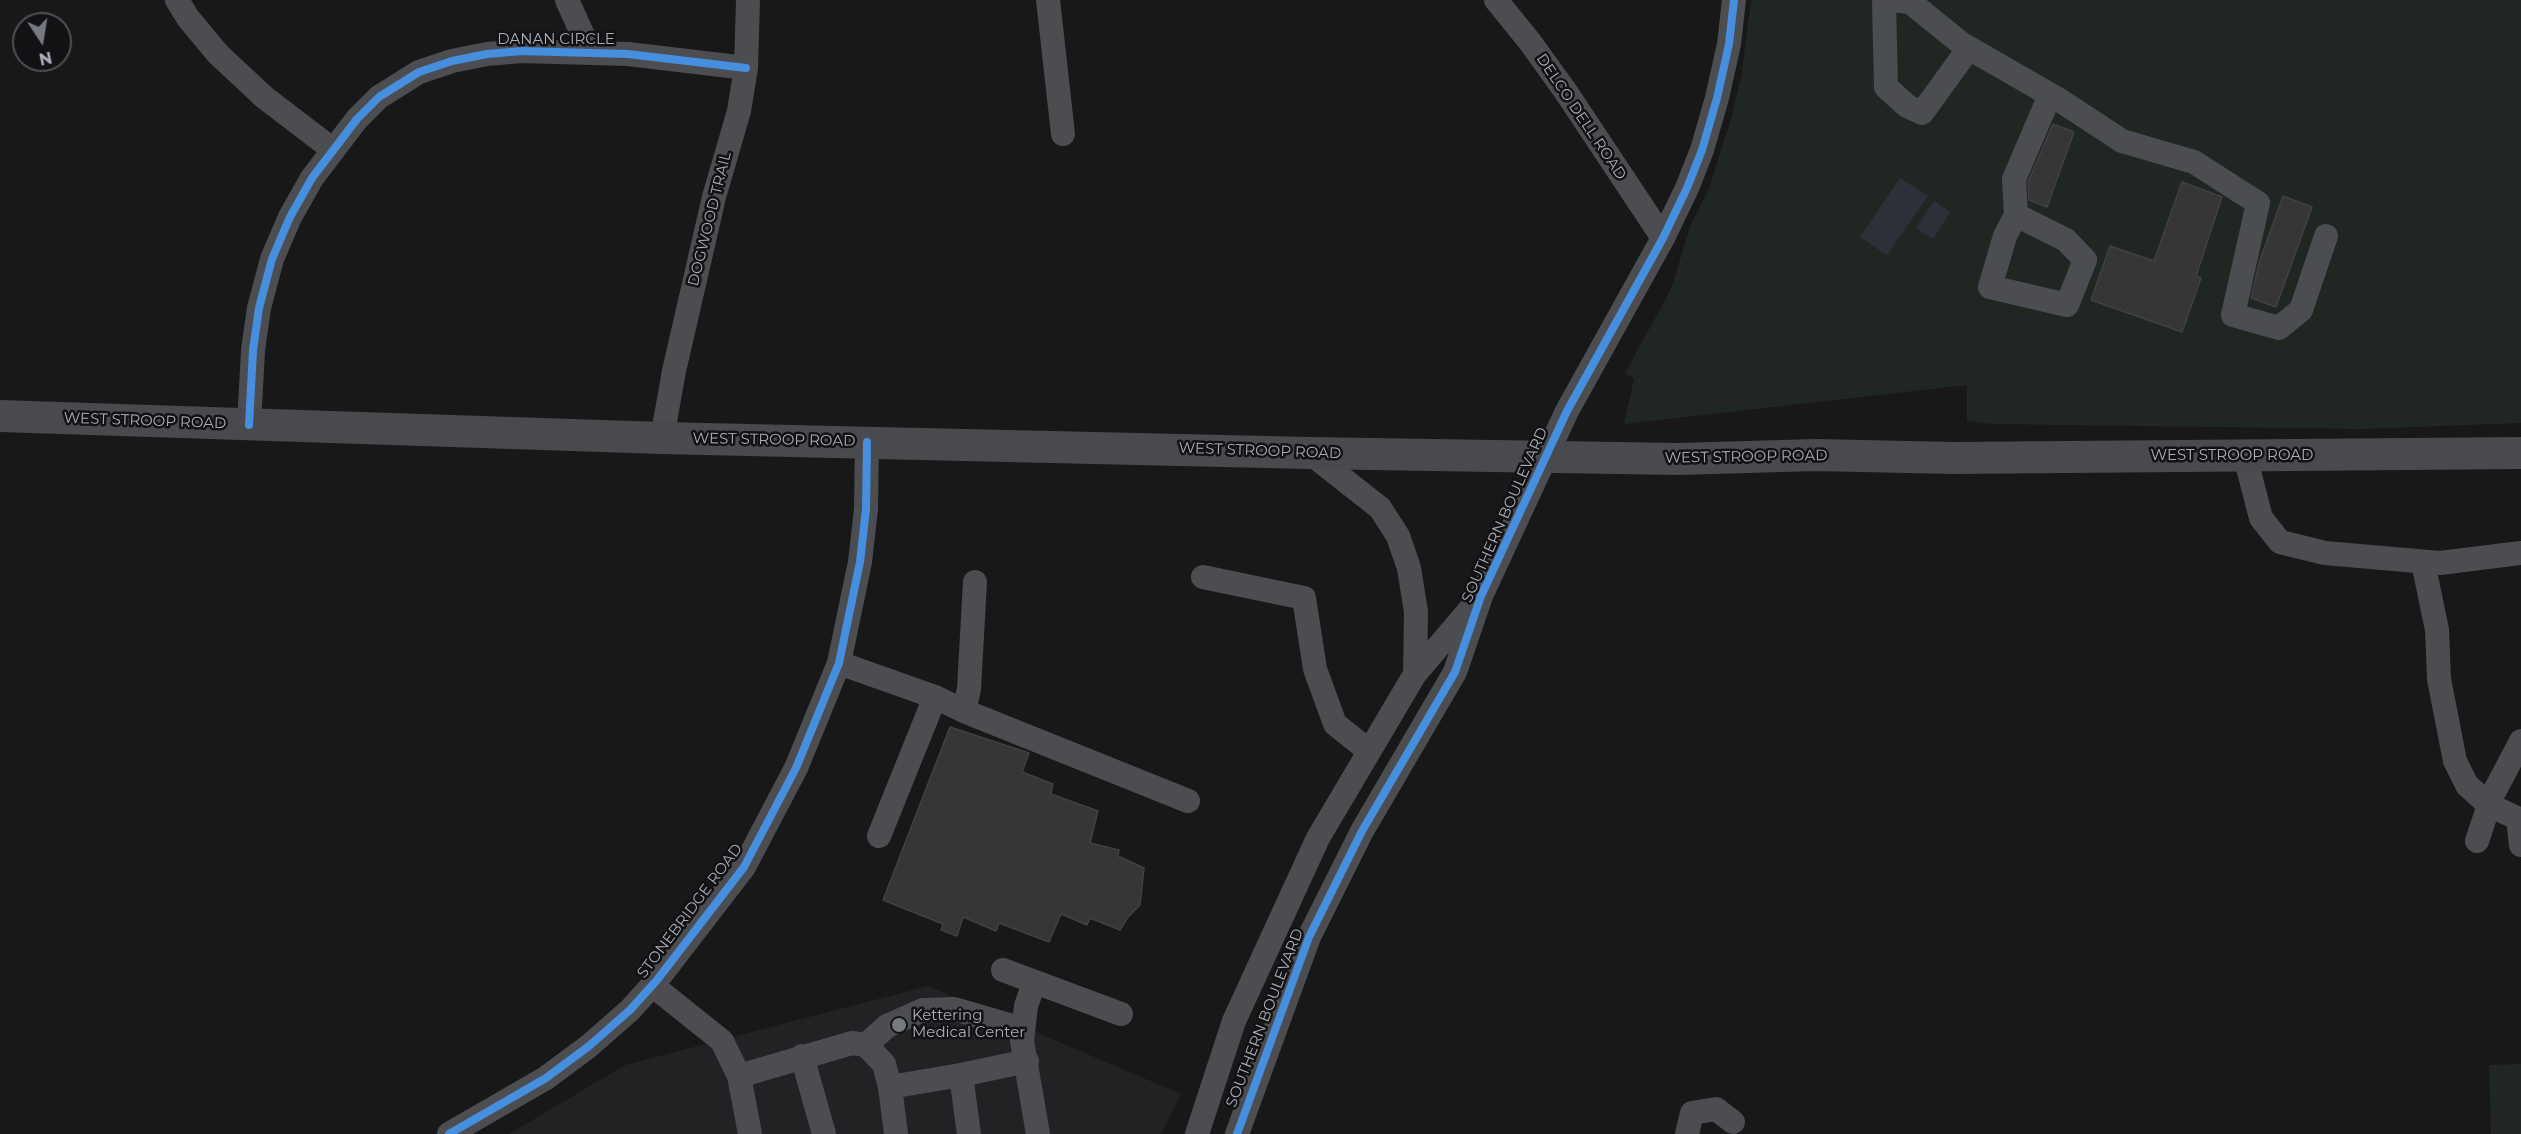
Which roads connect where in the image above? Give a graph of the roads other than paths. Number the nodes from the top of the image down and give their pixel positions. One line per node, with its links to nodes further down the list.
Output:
1 (177, 0): 15 (street)
2 (567, 0): 11 (street)
3 (748, 0): 12 (street, DOGWOOD TRAIL)
4 (1048, 0): 14 (street)
5 (1496, 0): 18 (street, DELCO DELL ROAD)
6 (1734, 0): 18 (street, SOUTHERN BOULEVARD)
7 (1884, 0): 10 (street)
8 (1892, 0): 9 (street)
9 (1898, 0): 10 (street)
10 (1969, 48): 13 (street)
11 (591, 53): 12 (street, DANAN CIRCLE); 15 (street, DANAN CIRCLE)
12 (746, 68): 21 (street, DOGWOOD TRAIL)
13 (2050, 94): 16 (street); 17 (street)
14 (1063, 134)
15 (332, 149): 20 (street, DANAN CIRCLE)
16 (2016, 215)
17 (2326, 236)
18 (1662, 238): 25 (street, SOUTHERN BOULEVARD)
19 (0, 416): 20 (main road, WEST STROOP ROAD)
20 (249, 424): 21 (main road, WEST STROOP ROAD)
21 (662, 438): 22 (main road, WEST STROOP ROAD)
22 (867, 442): 23 (main road, WEST STROOP ROAD); 32 (street, STONEBRIDGE ROAD)
23 (1310, 453): 25 (main road, WEST STROOP ROAD); 33 (street)
24 (2521, 453): 26 (main road, WEST STROOP ROAD)
25 (1546, 456): 26 (main road, WEST STROOP ROAD); 31 (street, SOUTHERN BOULEVARD)
26 (2245, 456): 28 (street)
27 (2521, 553): 28 (street)
28 (2423, 562): 39 (street)
29 (1203, 578): 37 (street)
30 (975, 582): 35 (street)
31 (1481, 596): 33 (street, SOUTHERN BOULEVARD); 63 (street, SOUTHERN BOULEVARD)
32 (839, 663): 34 (street); 46 (street, STONEBRIDGE ROAD)
33 (1415, 674): 37 (street, SOUTHERN BOULEVARD)
34 (935, 697): 35 (street); 41 (street)
35 (964, 711): 38 (street)
36 (2521, 741): 39 (street)
37 (1369, 751): 62 (street, SOUTHERN BOULEVARD)
38 (1188, 801)
39 (2489, 805): 40 (street); 42 (street)
40 (2519, 820): 43 (street)
41 (879, 836)
42 (2477, 842)
43 (2521, 845)
44 (1003, 970): 45 (street)
45 (1034, 983): 47 (street); 48 (street)
46 (652, 985): 53 (street); 56 (street, STONEBRIDGE ROAD)
47 (1121, 1014)
48 (1023, 1029): 49 (street); 51 (street)
49 (866, 1045): 50 (street); 54 (street)
50 (802, 1056): 53 (street); 58 (street)
51 (1027, 1061): 52 (street); 61 (street)
52 (961, 1075): 54 (street); 60 (street)
53 (739, 1076): 57 (street)
54 (890, 1087): 59 (street)
55 (1734, 1122): 64 (street)
56 (449, 1134)
57 (750, 1134)
58 (824, 1134)
59 (896, 1134)
60 (969, 1134)
61 (1038, 1134)
62 (1197, 1134)
63 (1237, 1134)
64 (1687, 1134)

